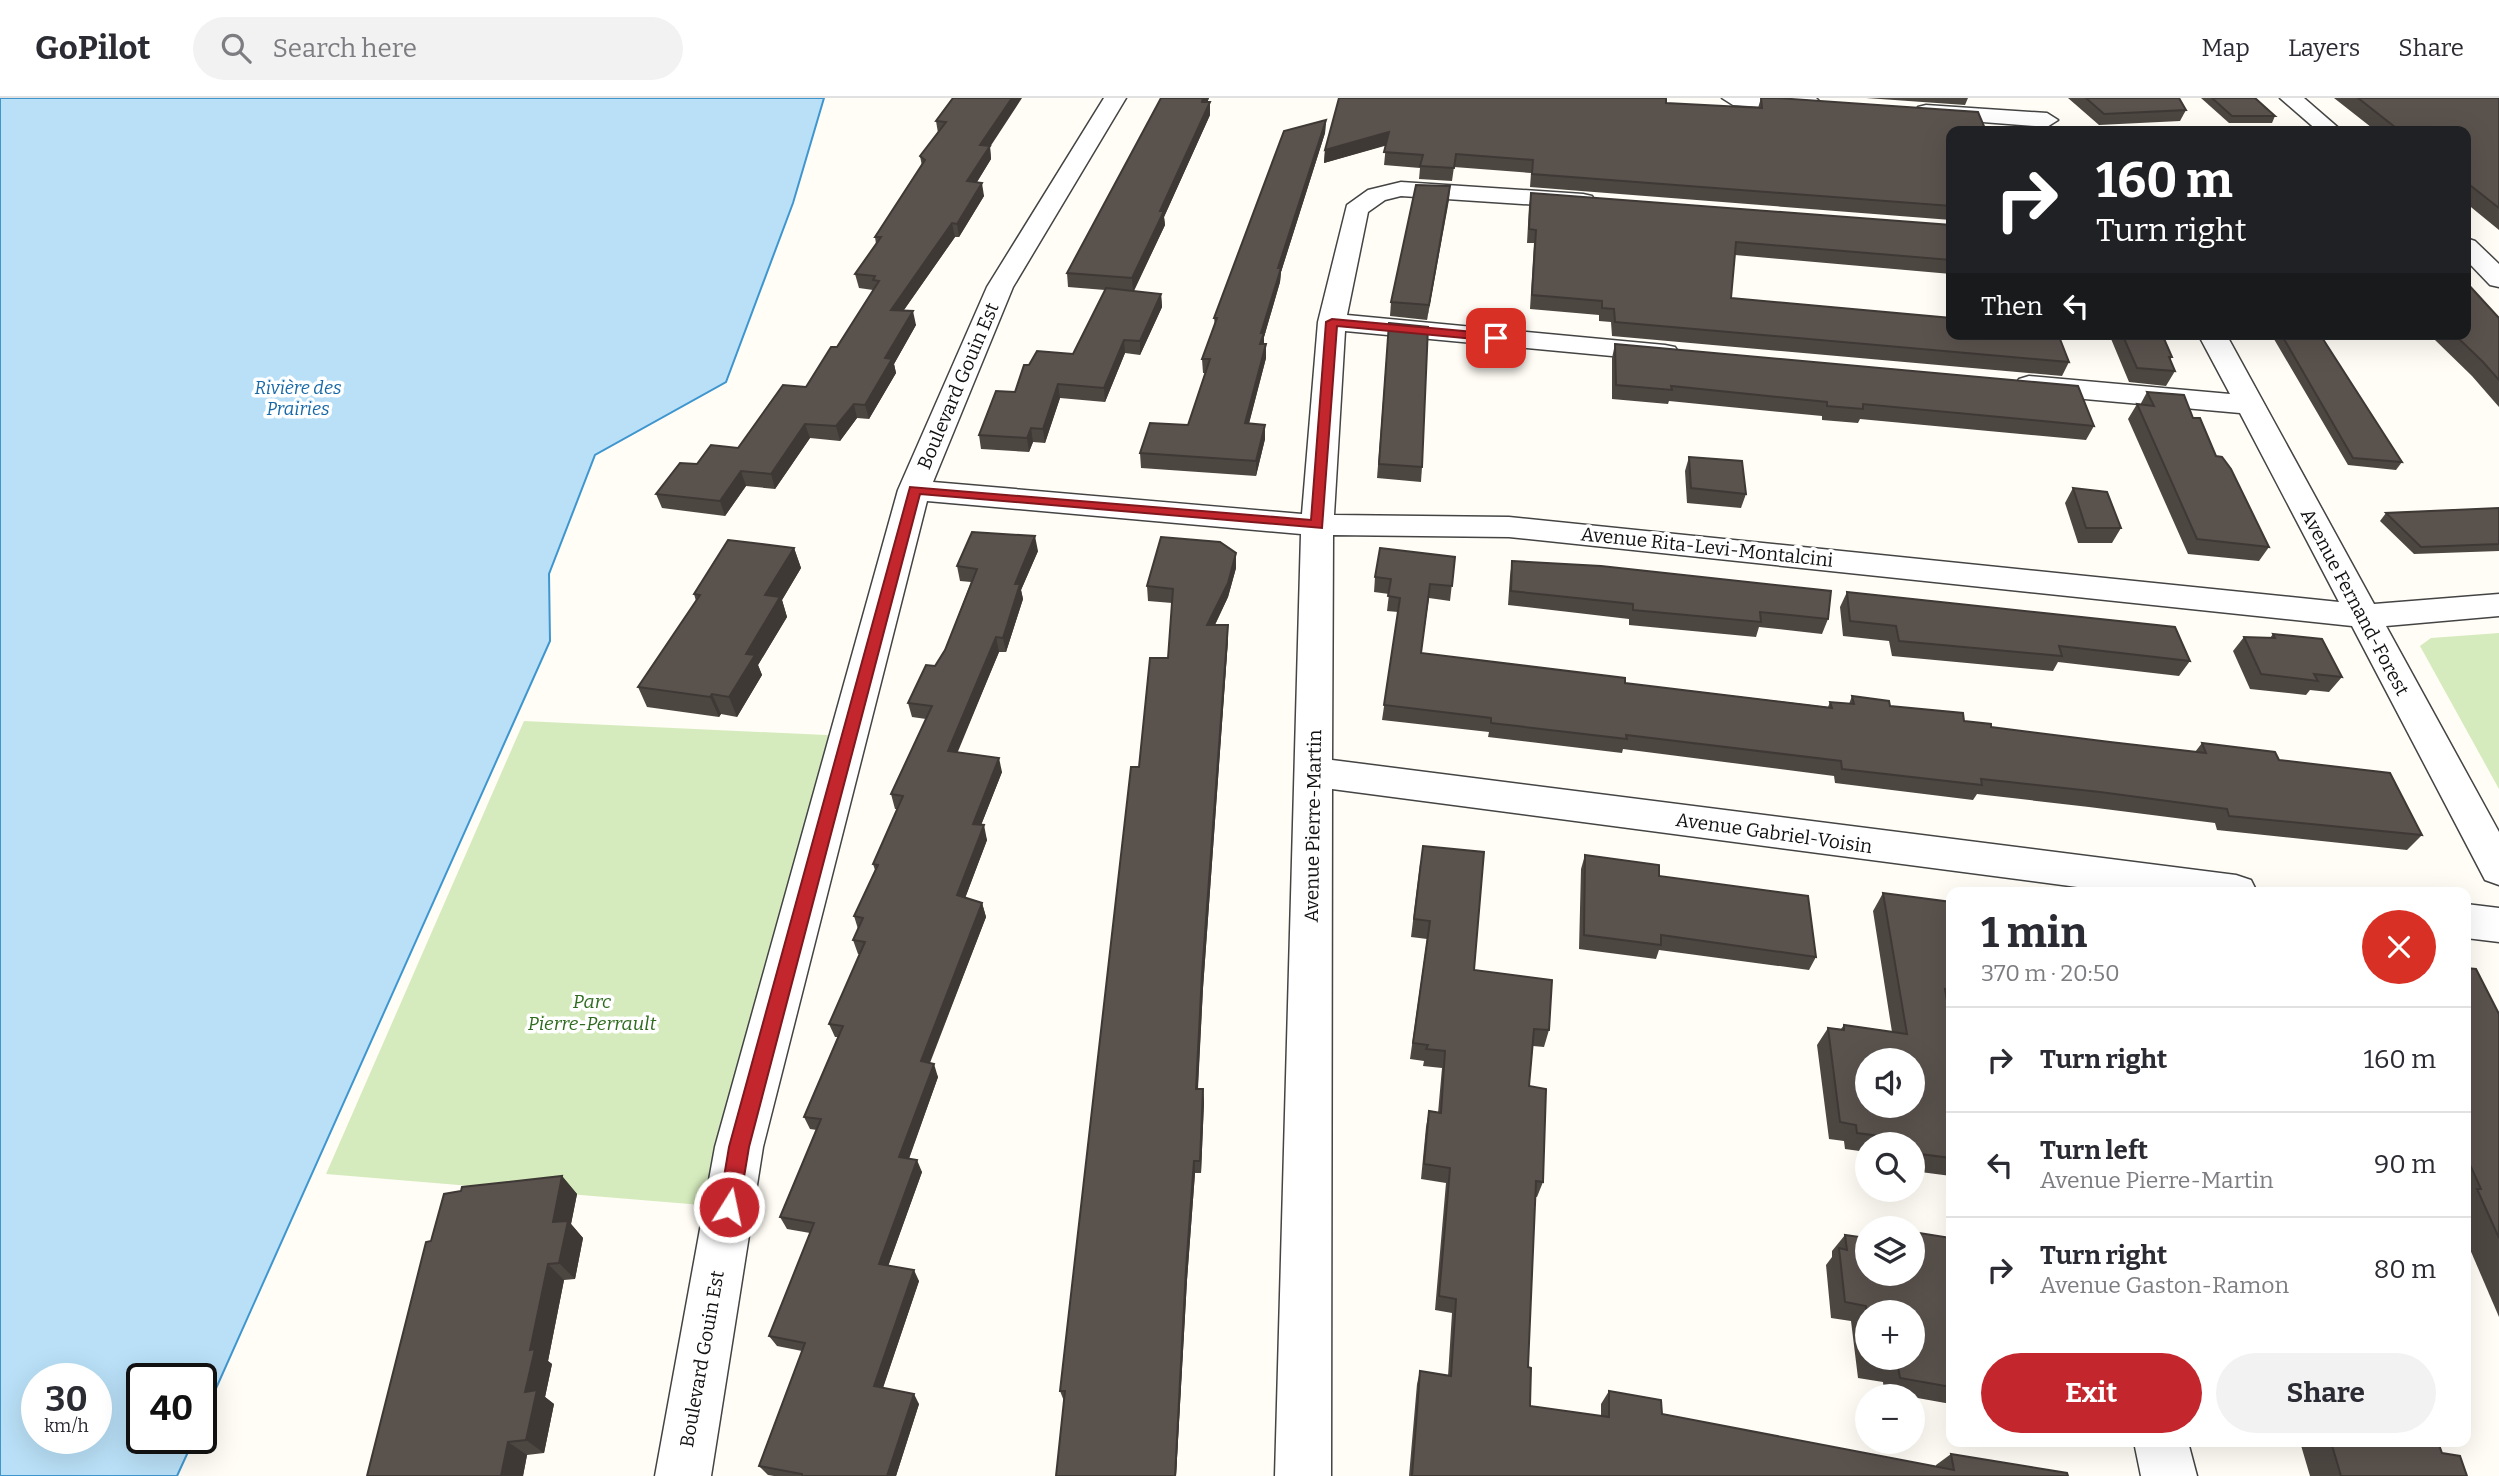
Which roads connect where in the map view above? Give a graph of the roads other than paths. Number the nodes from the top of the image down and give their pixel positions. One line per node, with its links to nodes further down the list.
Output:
1 (1115, 98): 17 (street, Boulevard Gouin Est)
2 (1733, 98): 5 (street)
3 (2023, 98): 7 (street)
4 (2291, 98): 8 (street)
5 (1829, 105)
6 (1910, 111): 7 (street)
7 (2053, 126)
8 (2325, 126)
9 (1603, 202): 12 (street, Avenue Pierre-Martin)
10 (2471, 251): 11 (street)
11 (2499, 279)
12 (1332, 322): 14 (street); 18 (street, Avenue Pierre-Martin)
13 (2215, 340): 16 (street, Avenue Fernand-Forest)
14 (1689, 355)
15 (2005, 383): 16 (street)
16 (2250, 405): 20 (street, Avenue Fernand-Forest)
17 (914, 490): 18 (street, Avenue Rita-Levi-Montalcini); 28 (street, Boulevard Gouin Est)
18 (1317, 525): 20 (street, Avenue Rita-Levi-Montalcini); 21 (street, Avenue Pierre-Martin)
19 (2499, 605): 20 (street, Avenue Rita-Levi-Montalcini)
20 (2363, 616): 22 (street, Avenue Fernand-Forest)
21 (1313, 772): 23 (street, Avenue Gabriel-Voisin); 29 (street, Avenue Pierre-Martin)
22 (2499, 869)
23 (2023, 879): 24 (street, Avenue Gabriel-Voisin)
24 (2154, 887)
25 (2471, 922): 26 (street)
26 (2499, 925)
27 (2162, 1447): 30 (street)
28 (683, 1476)
29 (1303, 1476)
30 (2169, 1476)

